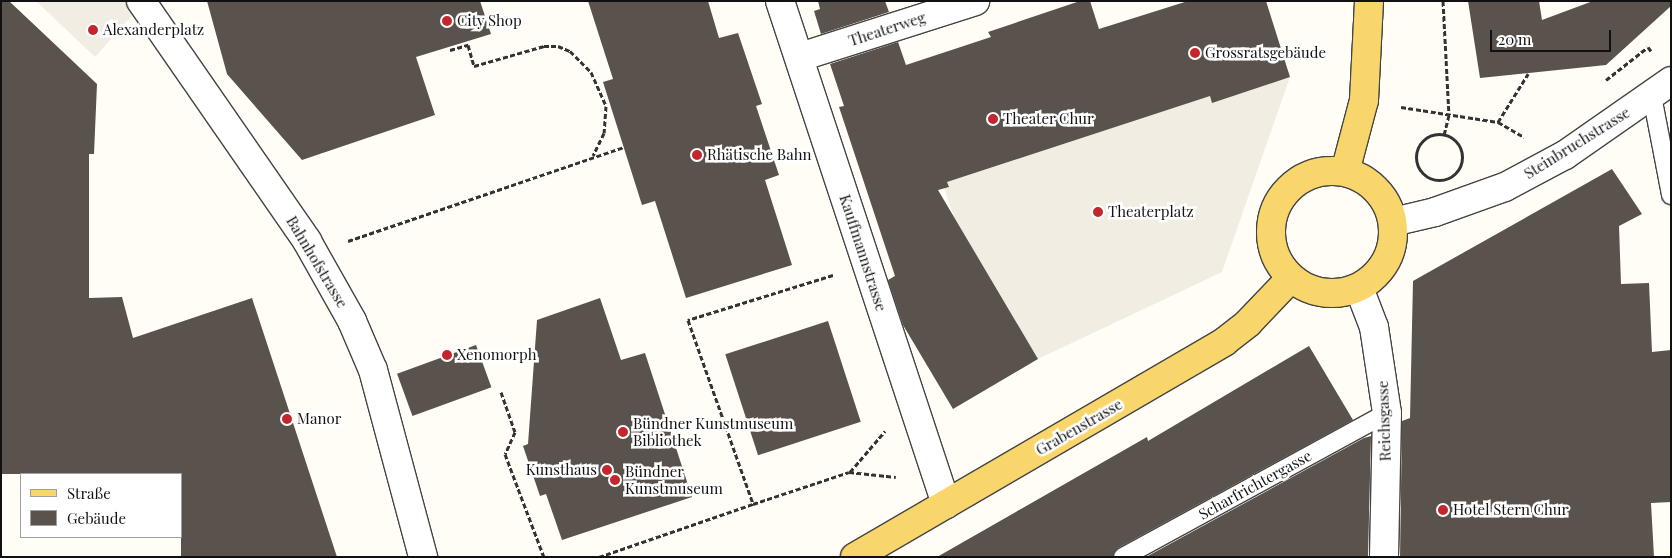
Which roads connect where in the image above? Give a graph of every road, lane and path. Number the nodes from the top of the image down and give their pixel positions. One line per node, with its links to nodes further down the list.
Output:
1 (141, 1): 20 (street, Bahnhofstrasse)
2 (780, 1): 7 (street, Kauffmannstrasse)
3 (974, 1): 7 (street, Theaterweg)
4 (1368, 1): 17 (main road)
5 (1443, 1): 11 (path)
6 (450, 50): 16 (path)
7 (800, 57): 30 (street, Kauffmannstrasse)
8 (1528, 74): 12 (path)
9 (1662, 88): 18 (lane); 19 (street, Steinbruchstrasse)
10 (1401, 107): 11 (path)
11 (1449, 115): 12 (path); 13 (path)
12 (1498, 122): 14 (path)
13 (1444, 135): 13 (path)
14 (1526, 139)
15 (624, 146): 16 (path)
16 (593, 157): 20 (path)
17 (1345, 172): 19 (main road); 22 (main road)
18 (1671, 195)
19 (1393, 222): 23 (main road)
20 (315, 253): 31 (street, Bahnhofstrasse)
21 (838, 273): 29 (path)
22 (1290, 279): 23 (main road); 30 (main road, Grabenstrasse)
23 (1359, 288): 25 (street, Reichsgasse)
24 (501, 392): 32 (path)
25 (1386, 413): 35 (lane, Scharfrichtergasse); 36 (street, Reichsgasse)
26 (890, 426): 27 (path)
27 (849, 472): 28 (path); 29 (path)
28 (896, 477)
29 (753, 504): 33 (path)
30 (946, 504): 34 (main road, Grabenstrasse)
31 (422, 557)
32 (544, 557)
33 (600, 557)
34 (855, 557)
35 (1123, 557)
36 (1384, 557)

